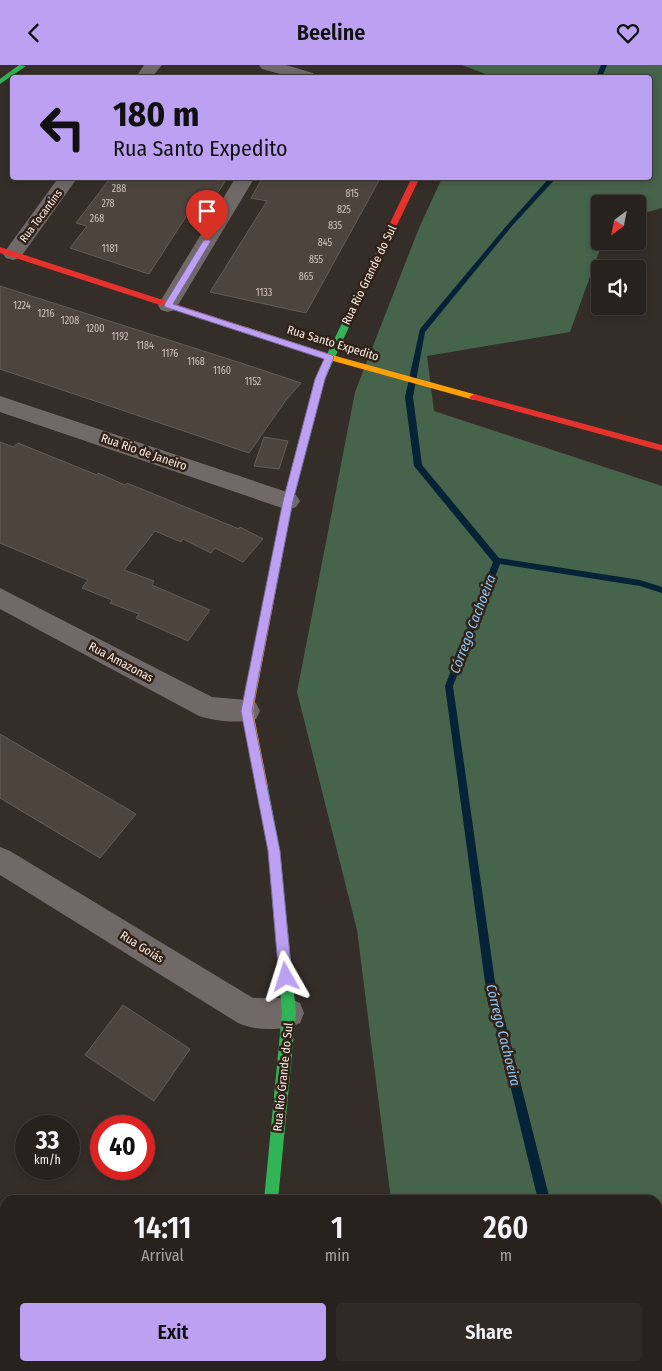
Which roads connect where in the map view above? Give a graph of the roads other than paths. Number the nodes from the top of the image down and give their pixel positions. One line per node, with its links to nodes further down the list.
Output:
1 (23, 65): 3 (street); 5 (street)
2 (268, 65): 4 (street)
3 (0, 75)
4 (300, 75)
5 (0, 82)
6 (66, 180): 9 (street, Rua Tocantins)
7 (244, 180): 10 (street)
8 (415, 180): 11 (street, Rua Rio Grande do Sul)
9 (6, 252): 10 (street, Rua Santo Expedito)
10 (168, 305): 11 (street, Rua Santo Expedito)
11 (329, 357): 13 (street, Rua Santo Expedito); 14 (street, Rua Rio Grande do Sul)
12 (0, 403): 14 (street, Rua Rio de Janeiro)
13 (662, 448)
14 (288, 501): 16 (street, Rua Rio Grande do Sul)
15 (0, 598): 16 (street, Rua Amazonas)
16 (247, 711): 18 (street, Rua Rio Grande do Sul)
17 (0, 860): 18 (street, Rua Goiás)
18 (289, 1013): 19 (street, Rua Rio Grande do Sul)
19 (271, 1195)

